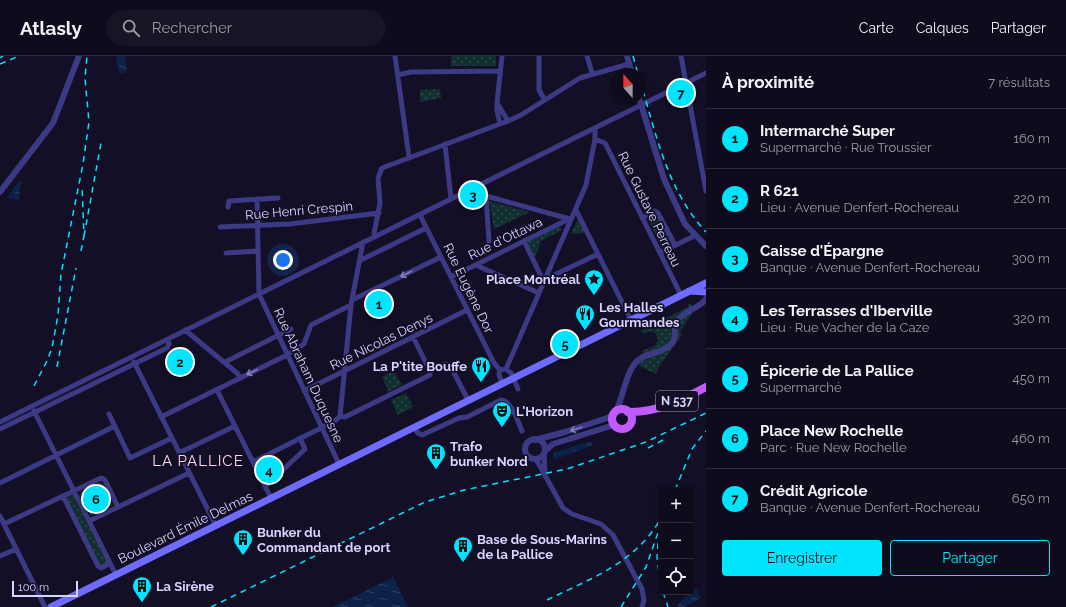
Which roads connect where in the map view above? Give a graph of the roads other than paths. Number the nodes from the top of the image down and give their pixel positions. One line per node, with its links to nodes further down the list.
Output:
1 (79, 56): 26 (street)
2 (395, 56): 13 (street)
3 (502, 56): 10 (street)
4 (539, 56): 15 (street)
5 (587, 56): 11 (street)
6 (627, 56): 8 (street)
7 (681, 56): 14 (street)
8 (629, 64): 9 (street); 11 (street)
9 (630, 68)
10 (500, 71): 13 (street); 16 (street)
11 (592, 73): 15 (street)
12 (706, 73): 14 (street)
13 (398, 75): 23 (street)
14 (686, 83): 17 (street); 25 (street)
15 (544, 99): 18 (street)
16 (497, 103): 18 (street); 19 (street)
17 (641, 105): 20 (street); 40 (street)
18 (508, 121): 19 (street)
19 (500, 124): 22 (street)
20 (595, 128): 21 (street); 24 (street)
21 (595, 139): 32 (street); 35 (street, Rue Gustave Perreau)
22 (445, 144): 23 (street); 29 (street)
23 (409, 157): 33 (street)
24 (481, 184): 27 (street); 29 (street)
25 (706, 191)
26 (0, 192)
27 (486, 196): 36 (street); 42 (street)
28 (278, 198): 30 (street)
29 (451, 199): 34 (street)
30 (257, 200): 31 (street); 37 (street)
31 (228, 207)
32 (576, 210): 36 (street); 50 (street)
33 (379, 213): 37 (street, Rue Henri Crespin); 41 (street)
34 (420, 214): 39 (street, Rue Eugène Dor); 41 (street)
35 (642, 218): 45 (street); 49 (street, Rue Gustave Perreau)
36 (571, 219): 43 (street, Rue d'Ottawa); 55 (street)
37 (258, 226): 38 (street, Rue Henri Crespin); 47 (street)
38 (220, 227)
39 (426, 228): 51 (street, Rue Eugène Dor); 52 (street)
40 (694, 236): 45 (street); 46 (street)
41 (375, 237): 44 (street)
42 (489, 240)
43 (524, 241): 53 (street, Rue d'Ottawa); 55 (street)
44 (363, 242): 52 (street); 60 (street)
45 (675, 245): 49 (street)
46 (706, 246)
47 (258, 251): 48 (street); 60 (street)
48 (226, 252)
49 (660, 253): 61 (street, Rue Gustave Perreau)
50 (598, 254): 55 (street); 65 (street)
51 (441, 257): 54 (street, Rue Eugène Dor); 63 (street, one-way to 63)
52 (359, 261): 63 (street)
53 (478, 264): 54 (street, Rue d'Ottawa); 59 (street)
54 (451, 277): 64 (street, Rue Eugène Dor)
55 (546, 279): 59 (street)
56 (706, 283): 57 (main road, Boulevard Émile Delmas)
57 (689, 291): 58 (main road); 61 (main road, Boulevard Émile Delmas)
58 (706, 292)
59 (539, 293): 75 (street)
60 (259, 294): 67 (street); 68 (street, Rue Abraham Duquesne)
61 (681, 295): 65 (main road, Boulevard Émile Delmas)
62 (706, 299): 86 (street)
63 (351, 303): 71 (street); 77 (street)
64 (468, 310): 69 (street, Rue Nicolas Denys); 76 (street, Rue Eugène Dor)
65 (630, 320): 80 (main road, Boulevard Émile Delmas)
66 (291, 329): 68 (street)
67 (185, 330): 70 (street); 73 (street)
68 (278, 335): 71 (street, Rue Abraham Duquesne); 73 (street)
69 (413, 337): 77 (street, Rue Nicolas Denys); 78 (street)
70 (168, 339): 72 (street); 74 (street)
71 (287, 355): 79 (street, one-way to 79); 85 (street, Rue Abraham Duquesne)
72 (131, 357): 74 (street); 88 (street)
73 (225, 362): 79 (street)
74 (134, 364): 91 (street); 95 (street)
75 (506, 369): 76 (street); 80 (street)
76 (500, 370): 81 (street)
77 (345, 371): 85 (street, Rue Nicolas Denys); 94 (street)
78 (430, 371): 87 (street); 94 (street)
79 (241, 378): 84 (street)
80 (513, 378): 81 (main road, Boulevard Émile Delmas); 83 (street)
81 (502, 384): 87 (main road, Boulevard Émile Delmas)
82 (706, 387): 90 (main road, N 537)
83 (518, 388)
84 (217, 390): 95 (street); 100 (street)
85 (304, 391): 101 (street, Rue Abraham Duquesne)
86 (622, 398): 89 (street); 93 (street)
87 (468, 400): 102 (main road, Boulevard Émile Delmas)
88 (32, 406): 91 (street); 96 (street)
89 (627, 411): 90 (main road); 93 (main road); 97 (main road)
90 (647, 411): 97 (main road)
91 (35, 412): 103 (street); 110 (street)
92 (109, 414): 99 (street)
93 (614, 414): 98 (main road); 107 (street, one-way to 107)
94 (340, 416): 101 (street)
95 (161, 417): 105 (street)
96 (0, 422)
97 (631, 422): 98 (main road)
98 (614, 425): 108 (street)
99 (115, 426): 105 (street); 110 (street)
100 (235, 426): 109 (street); 112 (street)
101 (322, 427): 106 (street); 113 (street, Rue Abraham Duquesne)
102 (414, 427): 104 (street); 113 (main road, Boulevard Émile Delmas)
103 (0, 429)
104 (522, 431)
105 (172, 438): 109 (street)
106 (300, 438): 112 (street); 117 (street)
107 (535, 440): 108 (street); 111 (street)
108 (544, 452): 111 (street); 115 (street)
109 (179, 453): 114 (street)
110 (56, 455): 116 (street); 118 (street)
111 (536, 459): 115 (street)
112 (253, 462): 117 (street)
113 (339, 464): 120 (main road, Boulevard Émile Delmas)
114 (189, 472): 121 (street); 125 (street)
115 (546, 474): 132 (street)
116 (0, 483)
117 (265, 487): 120 (street)
118 (74, 491): 119 (street); 121 (street); 123 (street)
119 (63, 496): 124 (street); 128 (street)
120 (271, 498): 125 (main road, Boulevard Émile Delmas)
121 (118, 507): 123 (street)
122 (0, 516): 124 (street)
123 (89, 521): 128 (street)
124 (4, 524): 126 (street)
125 (216, 526): 129 (main road, Boulevard Émile Delmas)
126 (16, 549): 127 (street); 130 (street)
127 (0, 556)
128 (110, 564): 129 (street)
129 (116, 575): 131 (main road, Boulevard Émile Delmas)
130 (45, 607)
131 (50, 607)
132 (642, 607)

